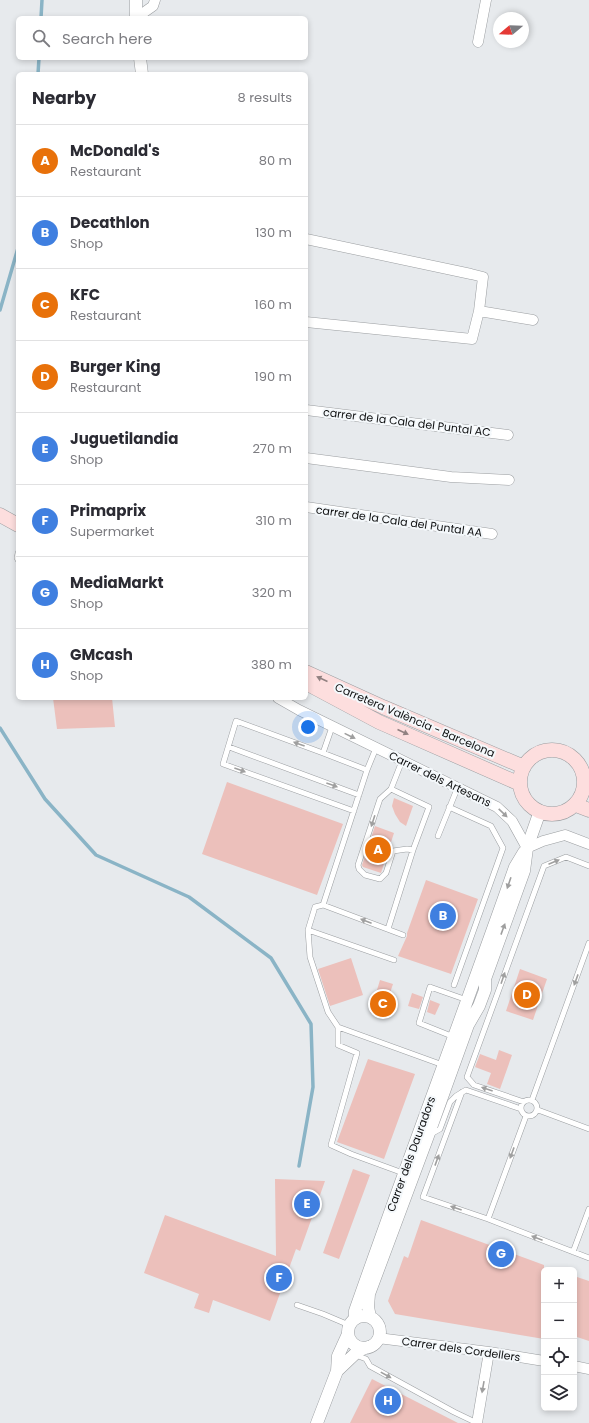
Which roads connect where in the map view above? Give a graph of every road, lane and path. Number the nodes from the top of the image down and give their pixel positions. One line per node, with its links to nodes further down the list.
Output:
1 (136, 0): 4 (street)
2 (155, 0): 5 (street)
3 (486, 0): 6 (street)
4 (136, 16)
5 (139, 16)
6 (478, 42)
7 (141, 60): 8 (street)
8 (145, 72)
9 (308, 240): 10 (street)
10 (479, 311): 11 (street); 12 (street)
11 (533, 320)
12 (308, 322)
13 (308, 410): 14 (street, carrer de la Cala del Puntal AC)
14 (508, 435)
15 (308, 458): 16 (street)
16 (509, 480)
17 (308, 507): 20 (street, carrer de la Cala del Puntal AA)
18 (0, 515): 19 (main road)
19 (16, 524)
20 (492, 534)
21 (308, 673): 29 (main road, Carretera València - Barcelona, one-way to 21)
22 (308, 684): 31 (main road, Carretera València - Barcelona, one-way to 31)
23 (282, 700): 24 (street, Carrer dels Artesans)
24 (332, 727): 26 (street, Carrer dels Artesans, one-way to 26); 27 (lane)
25 (229, 747): 27 (lane, one-way to 25); 34 (lane, one-way to 34); 38 (lane, one-way to 38)
26 (376, 748): 28 (street, Carrer dels Artesans); 30 (lane)
27 (323, 753): 30 (lane)
28 (402, 761): 32 (street, Carrer dels Artesans); 33 (lane)
29 (524, 767): 31 (main road); 35 (main road)
30 (368, 770): 34 (lane)
31 (520, 784): 39 (main road)
32 (457, 788): 36 (lane); 42 (street, Carrer dels Artesans, one-way to 42)
33 (391, 789): 43 (lane); 43 (lane, one-way to 43)
34 (359, 795): 38 (lane)
35 (582, 800): 37 (main road); 39 (main road)
36 (449, 807): 40 (lane); 51 (lane)
37 (589, 810)
38 (354, 811): 45 (lane)
39 (540, 812): 42 (street, Carrer dels Dauradors)
40 (438, 836)
41 (589, 844): 42 (street)
42 (527, 848): 52 (street, Carrer dels Dauradors, one-way to 52); 53 (street, Carrer dels Dauradors, one-way to 42)
43 (412, 850): 46 (lane)
44 (589, 866): 59 (lane, one-way to 44)
45 (323, 905): 46 (lane, one-way to 45); 47 (lane)
46 (388, 929): 48 (lane)
47 (308, 930): 50 (lane); 54 (lane)
48 (403, 935)
49 (589, 943): 58 (lane, one-way to 58)
50 (394, 960)
51 (454, 984)
52 (469, 996): 53 (street, Carrer dels Dauradors); 55 (street, Carrer dels Dauradors); 55 (lane)
53 (468, 1025): 64 (street, Carrer dels Dauradors)
54 (338, 1027): 56 (lane); 65 (lane)
55 (454, 1037): 56 (street, Carrer dels Dauradors)
56 (444, 1065): 65 (street, Carrer dels Dauradors)
57 (462, 1092): 60 (lane); 64 (lane); 67 (lane, one-way to 57)
58 (532, 1100): 59 (lane); 61 (lane)
59 (524, 1102): 60 (lane)
60 (521, 1109): 62 (lane)
61 (538, 1110): 62 (lane); 63 (lane)
62 (526, 1116): 67 (lane, one-way to 67)
63 (589, 1129)
64 (428, 1136): 71 (street, Carrer dels Dauradors)
65 (403, 1173): 72 (street, Carrer dels Dauradors)
66 (589, 1209): 68 (lane)
67 (488, 1219): 68 (lane, one-way to 67)
68 (573, 1252): 69 (lane)
69 (589, 1258)
70 (297, 1305): 72 (lane)
71 (370, 1317): 72 (street); 73 (street)
72 (350, 1326): 74 (street); 80 (street, Carrer dels Dauradors)
73 (378, 1338): 74 (street); 75 (street, Carrer dels Cordellers)
74 (368, 1347): 76 (street, Carrer dels Dauradors)
75 (489, 1352): 77 (street, Carrer dels Cordellers); 82 (street, one-way to 82)
76 (355, 1354): 80 (street, Carrer dels Dauradors); 82 (lane, one-way to 82)
77 (541, 1361)
78 (577, 1367): 79 (street)
79 (589, 1369)
80 (337, 1371): 81 (street, Carrer dels Dauradors)
81 (317, 1423)
82 (477, 1423)

